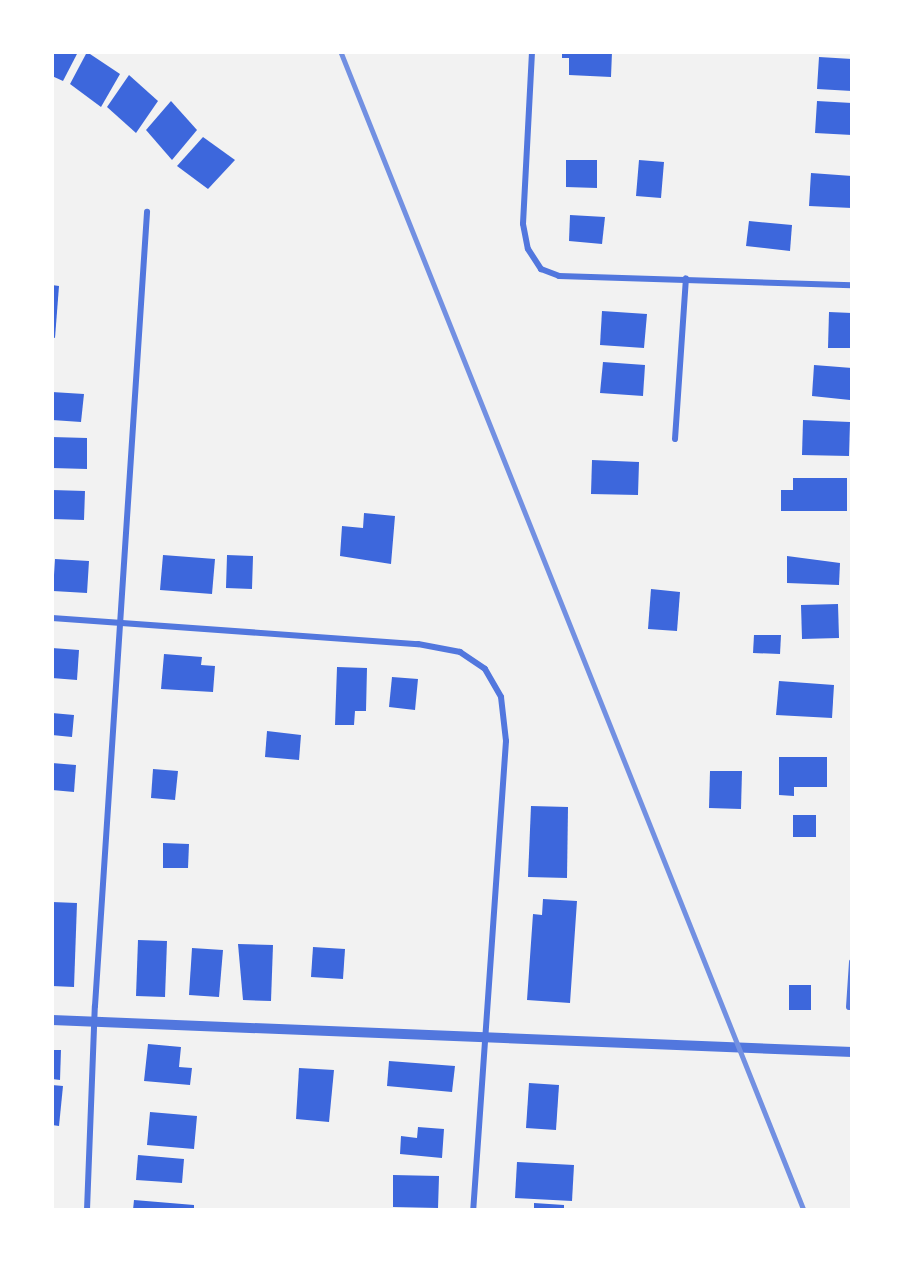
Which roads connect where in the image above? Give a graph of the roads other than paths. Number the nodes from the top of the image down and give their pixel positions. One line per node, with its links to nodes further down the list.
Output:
1 (532, 52): 3 (street)
2 (147, 212): 7 (street)
3 (686, 278): 4 (street); 5 (street)
4 (852, 285)
5 (675, 439)
6 (52, 618): 7 (street)
7 (123, 622): 11 (street); 12 (street)
8 (852, 962): 9 (street)
9 (849, 1007)
10 (52, 1020): 11 (street)
11 (94, 1022): 12 (street); 14 (street)
12 (485, 1039): 13 (street); 15 (street)
13 (852, 1053)
14 (87, 1209)
15 (473, 1209)

